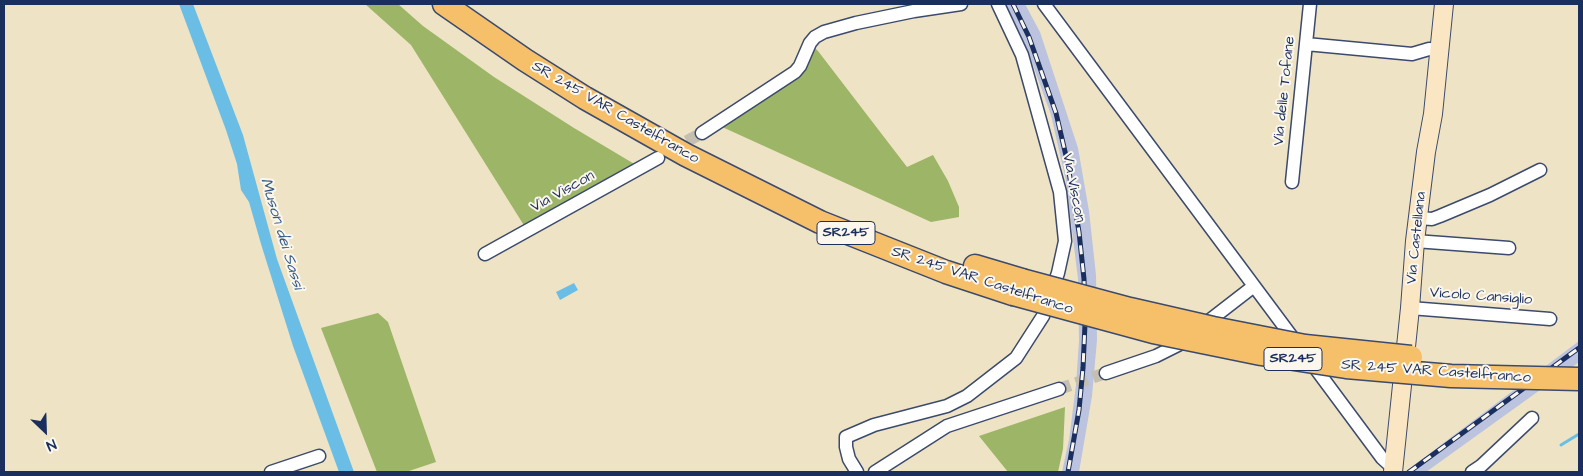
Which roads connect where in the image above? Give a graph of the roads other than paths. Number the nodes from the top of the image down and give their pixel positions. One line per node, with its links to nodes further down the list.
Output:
1 (444, 4): 19 (highway, SR 245 VAR Castelfranco / SR245)
2 (468, 4): 19 (highway, SR 245 VAR Castelfranco / SR245)
3 (961, 4): 10 (street)
4 (998, 4): 30 (street, Via Viscon)
5 (1044, 4): 18 (street)
6 (1310, 4): 8 (street, Via delle Tofane)
7 (1444, 4): 9 (street, Via Castellana)
8 (1306, 44): 9 (street); 13 (street, Via delle Tofane)
9 (1440, 50): 14 (street, Via Castellana)
10 (702, 133)
11 (658, 158): 17 (street, Via Viscon)
12 (1540, 170): 14 (street)
13 (1292, 182)
14 (1419, 218): 15 (street, Via Castellana)
15 (1415, 241): 16 (street); 20 (street, Via Castellana)
16 (1509, 248)
17 (485, 254)
18 (1254, 286): 23 (street); 28 (street)
19 (1017, 287): 22 (highway, SR 245 VAR Castelfranco / SR245, bridge); 24 (highway, SR 245 VAR Castelfranco / SR245, bridge)
20 (1410, 308): 21 (street, Vicolo Cansiglio); 28 (street, Via Castellana)
21 (1550, 318)
22 (1579, 366)
23 (1106, 373)
24 (1579, 380)
25 (1059, 389): 31 (street)
26 (1532, 418): 32 (street)
27 (318, 456): 29 (street)
28 (1393, 470)
29 (271, 472)
30 (857, 472)
31 (875, 472)
32 (1472, 472)

